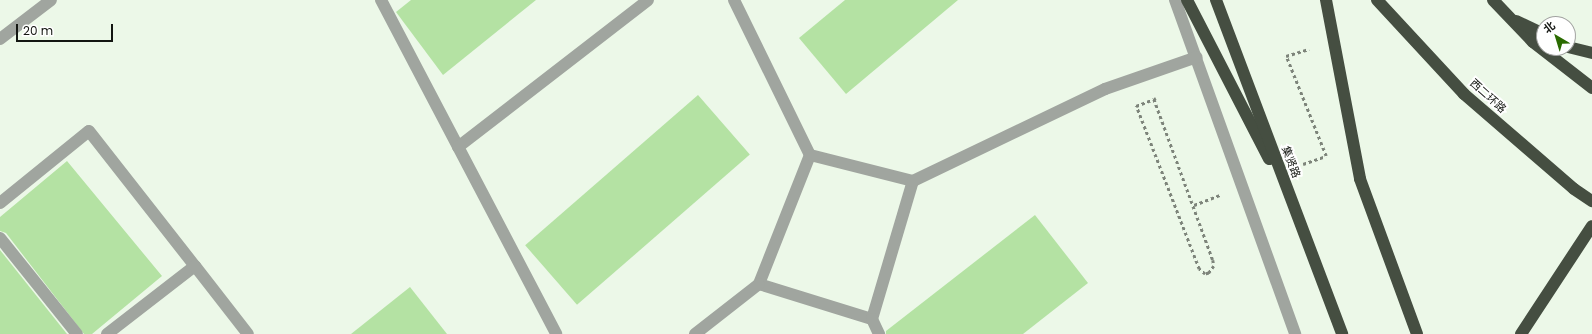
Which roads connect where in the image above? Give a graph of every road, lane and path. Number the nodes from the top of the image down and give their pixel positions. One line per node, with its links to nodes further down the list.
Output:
1 (51, 0): 13 (street)
2 (381, 0): 21 (street)
3 (648, 0): 21 (street)
4 (734, 0): 22 (street)
5 (1175, 0): 17 (street)
6 (1187, 0): 27 (highway)
7 (1216, 0): 27 (highway, 集贤路)
8 (1326, 0): 41 (highway)
9 (1377, 0): 25 (highway, 西二环路)
10 (1492, 0): 11 (highway)
11 (1508, 16): 12 (highway); 18 (highway)
12 (1536, 30)
13 (0, 39)
14 (1576, 48): 16 (highway)
15 (1309, 49): 23 (path)
16 (1592, 53)
17 (1197, 57): 24 (street); 39 (street)
18 (1592, 88)
19 (1162, 96): 20 (path)
20 (1154, 99): 20 (path)
21 (458, 147): 36 (street)
22 (810, 155): 24 (street); 31 (street)
23 (1326, 156)
24 (913, 181): 32 (street)
25 (1592, 201)
26 (0, 204): 30 (street)
27 (1295, 210): 40 (highway, 集贤路)
28 (1592, 226): 42 (highway)
29 (0, 238): 33 (street)
30 (195, 266): 34 (street); 35 (street)
31 (759, 284): 32 (street); 37 (street)
32 (872, 319): 38 (street)
33 (78, 334)
34 (107, 334)
35 (248, 334)
36 (556, 334)
37 (695, 334)
38 (879, 334)
39 (1295, 334)
40 (1342, 334)
41 (1416, 334)
42 (1521, 334)

